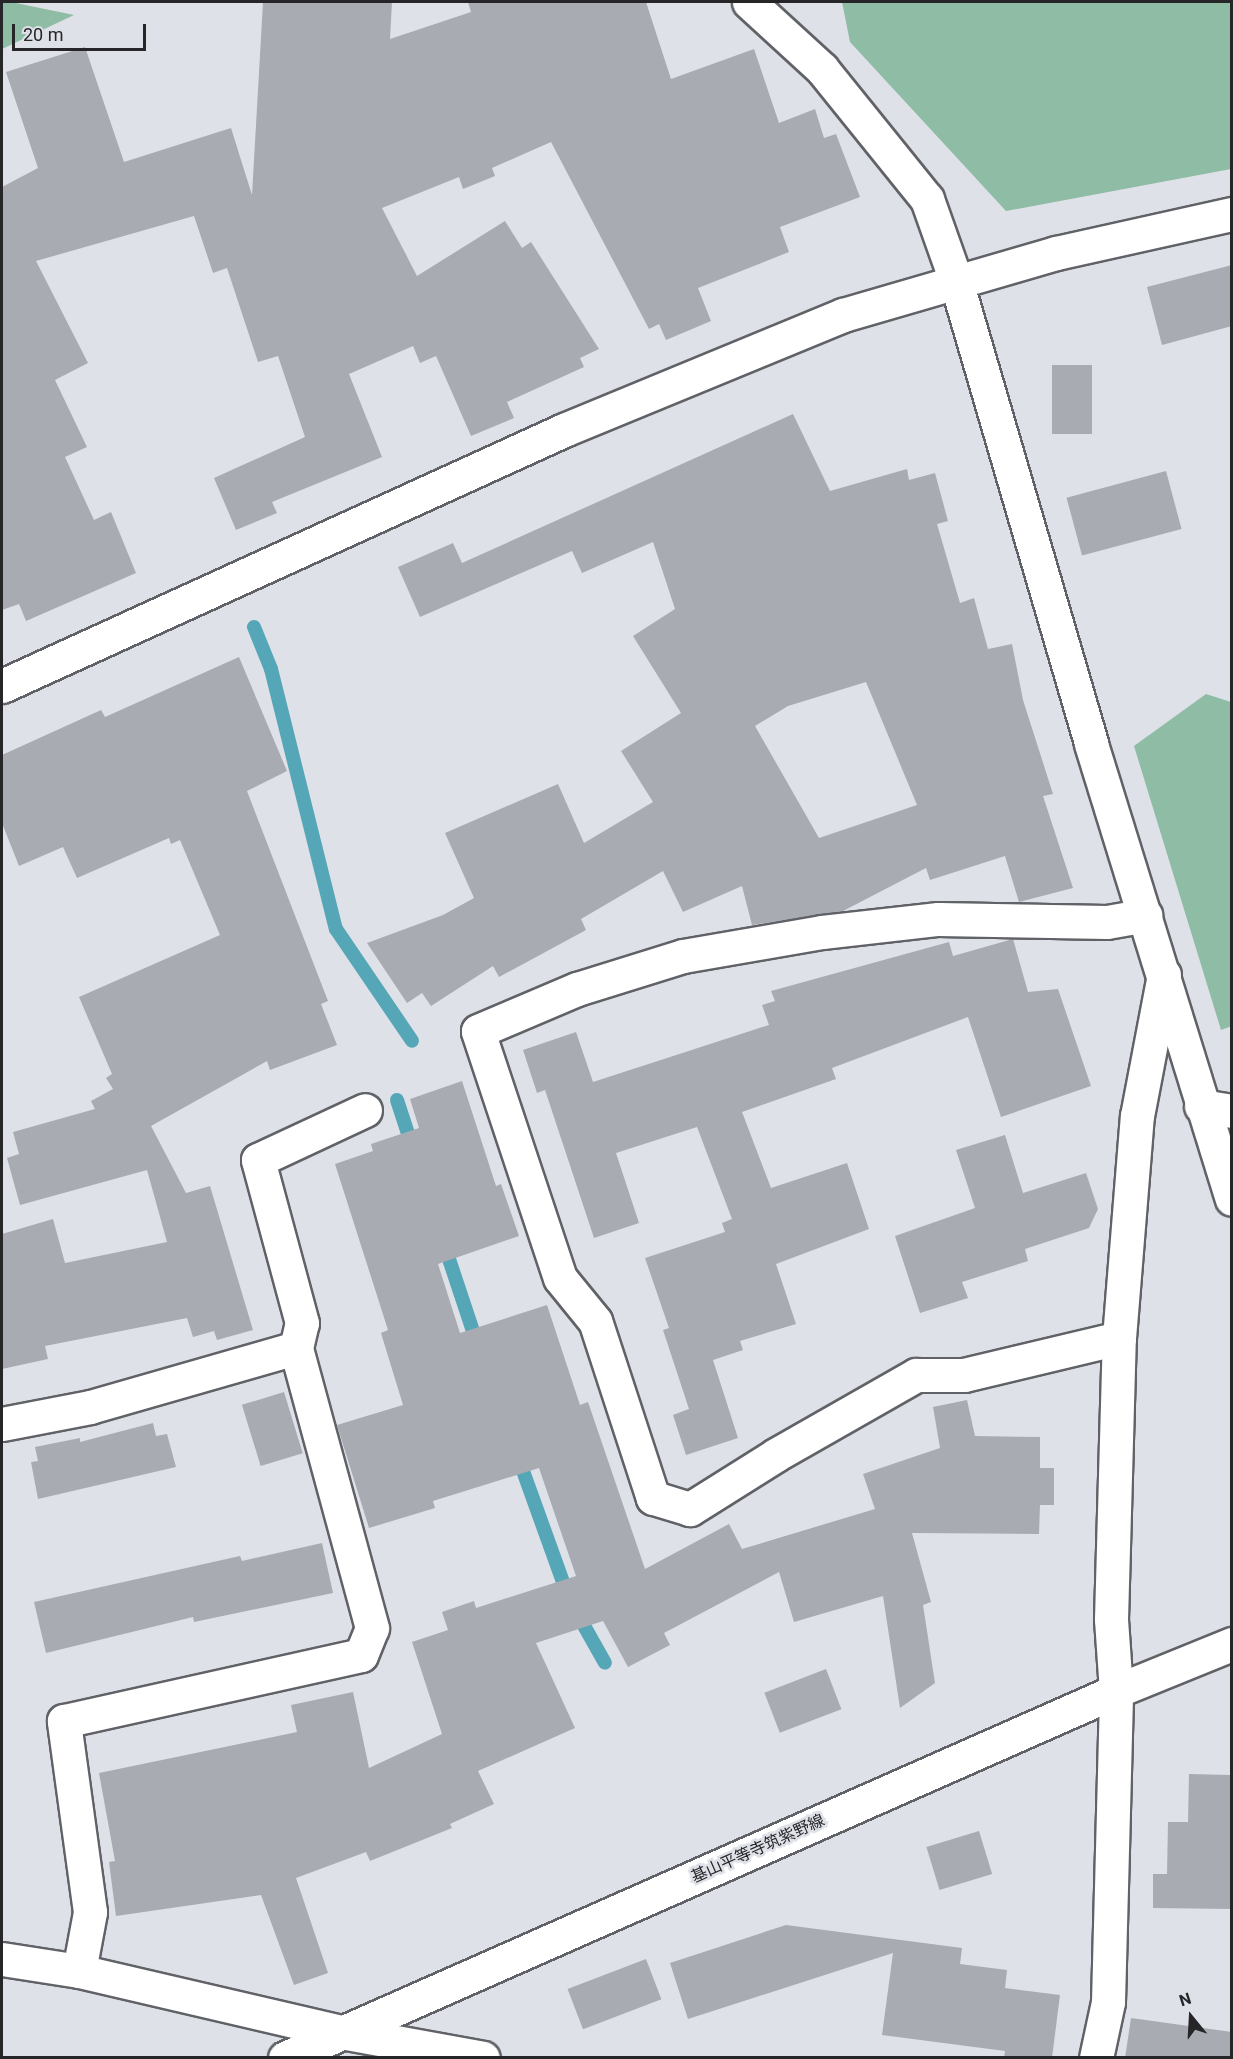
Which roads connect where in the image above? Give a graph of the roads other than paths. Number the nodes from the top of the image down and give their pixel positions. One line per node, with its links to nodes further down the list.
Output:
1 (749, 2): 3 (street)
2 (1232, 214): 3 (street)
3 (956, 281): 4 (street); 5 (street)
4 (2, 686)
5 (1145, 915): 6 (street); 10 (street)
6 (1164, 975): 7 (street); 10 (street)
7 (1216, 1108): 9 (street)
8 (365, 1110): 11 (street)
9 (1232, 1199)
10 (1119, 1338): 14 (street)
11 (296, 1348): 12 (street); 16 (street)
12 (2, 1424)
13 (1232, 1644): 14 (street, 基山平等寺筑紫野線)
14 (1116, 1691): 17 (street, 基山平等寺筑紫野線); 20 (street)
15 (2, 1959): 16 (street)
16 (79, 1971): 17 (street)
17 (345, 2033): 18 (street, 基山平等寺筑紫野線); 19 (street)
18 (285, 2058)
19 (483, 2058)
20 (1096, 2058)

